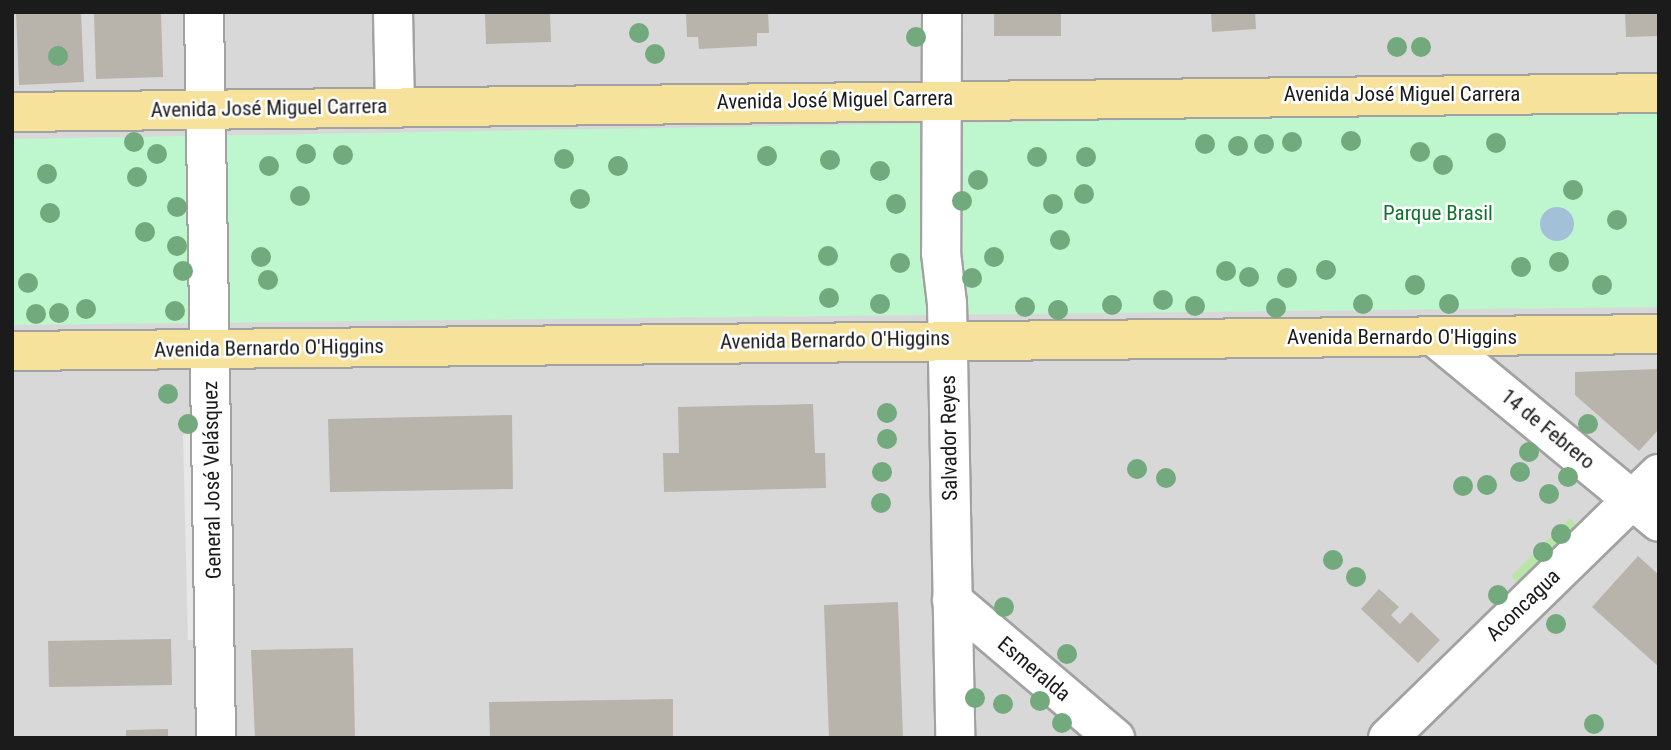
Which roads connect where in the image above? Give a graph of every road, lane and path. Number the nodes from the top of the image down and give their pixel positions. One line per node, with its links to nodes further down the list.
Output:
1 (204, 12): 7 (street, General José Velásquez)
2 (393, 12): 6 (street)
3 (942, 12): 5 (street, Salvador Reyes)
4 (1659, 93): 5 (main road, Avenida José Miguel Carrera)
5 (943, 98): 6 (main road, Avenida José Miguel Carrera); 10 (street, Salvador Reyes)
6 (395, 106): 7 (main road, Avenida José Miguel Carrera)
7 (206, 109): 8 (main road, Avenida José Miguel Carrera); 12 (street, General José Velásquez)
8 (12, 112)
9 (1659, 334): 11 (main road, Avenida Bernardo O'Higgins)
10 (947, 338): 11 (main road, Avenida Bernardo O'Higgins); 12 (main road, Avenida Bernardo O'Higgins); 15 (street, Salvador Reyes)
11 (1436, 338): 14 (street, 14 de Febrero)
12 (210, 349): 13 (main road, Avenida Bernardo O'Higgins); 16 (street, General José Velásquez)
13 (12, 351)
14 (1649, 498): 19 (street, Aconcagua)
15 (952, 600): 17 (street, Salvador Reyes); 18 (street, Esmeralda)
16 (216, 738)
17 (955, 738)
18 (1115, 738)
19 (1388, 738)

